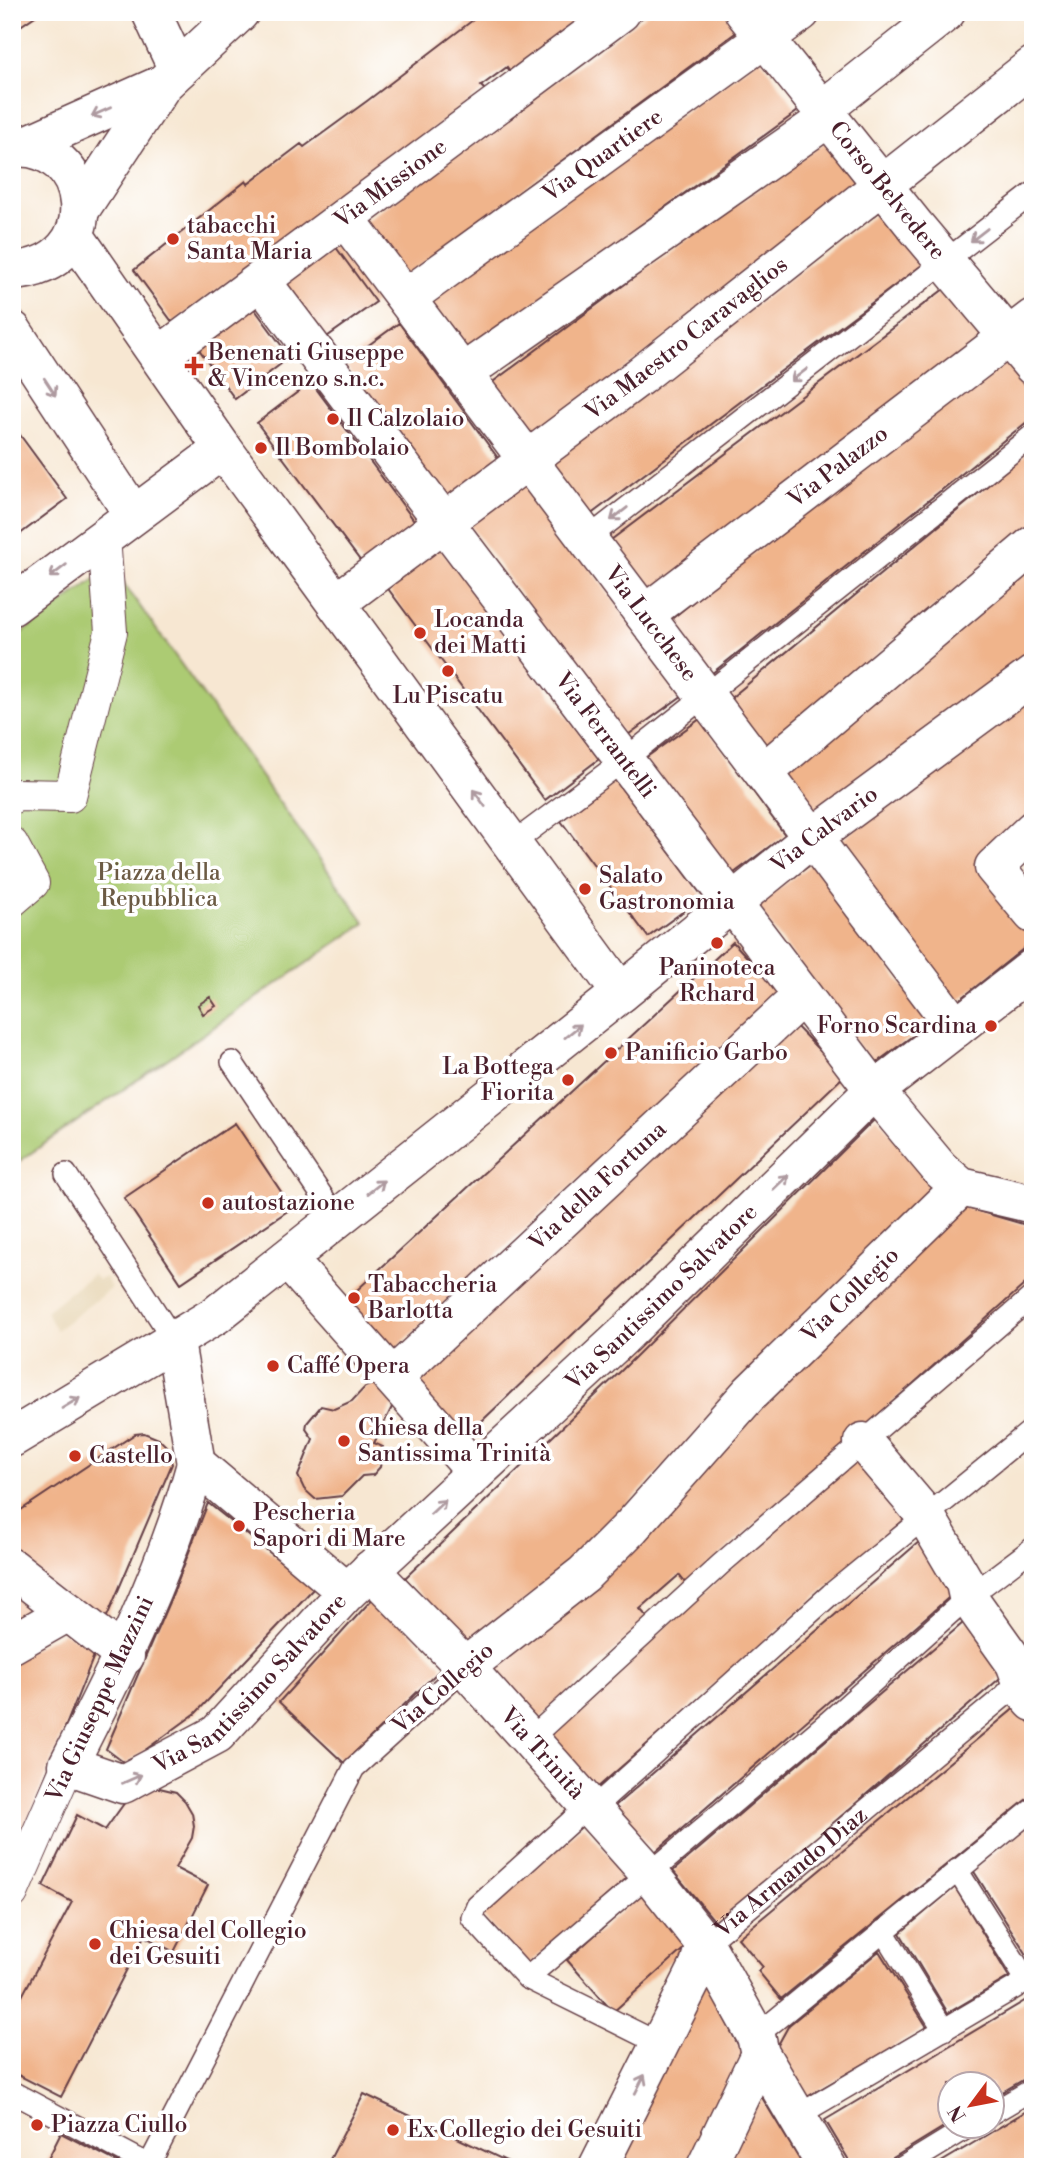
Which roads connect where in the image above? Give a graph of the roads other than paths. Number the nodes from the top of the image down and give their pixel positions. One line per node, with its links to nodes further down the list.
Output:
1 (151, 12): 8 (street)
2 (240, 12): 8 (street)
3 (621, 12): 13 (street, Via Missione)
4 (801, 12): 6 (street, Via Quartiere)
5 (946, 12): 9 (street)
6 (755, 26): 9 (street, Corso Belvedere); 18 (street, Via Quartiere)
7 (1033, 66): 11 (street, Via Maestro Caravaglios)
8 (171, 77): 10 (street, one-way to 10); 14 (street)
9 (825, 114): 11 (street, Corso Belvedere); 23 (street)
10 (17, 147): 14 (street)
11 (883, 186): 15 (street, Corso Belvedere); 26 (street, Via Maestro Caravaglios)
12 (1033, 193): 15 (lane, one-way to 15)
13 (345, 218): 17 (street, Via Missione); 18 (street, Via Lucchese)
14 (77, 223): 16 (street); 21 (street)
15 (945, 262): 19 (street, Corso Belvedere); 29 (lane, one-way to 29)
16 (12, 271)
17 (261, 281): 21 (street, Via Missione); 27 (street, Via Ferrantelli)
18 (406, 298): 23 (street, Via Lucchese)
19 (1020, 327): 22 (street, Corso Belvedere); 33 (street, Via Palazzo)
20 (14, 337): 28 (street, one-way to 28)
21 (159, 356): 25 (street)
22 (1033, 366)
23 (463, 373): 26 (street, Via Lucchese)
24 (1033, 435): 35 (lane)
25 (223, 449): 28 (street); 31 (street)
26 (529, 461): 27 (street, Via Maestro Caravaglios); 29 (street, Via Lucchese)
27 (444, 523): 31 (street, Via Maestro Caravaglios); 36 (street, Via Ferrantelli)
28 (119, 525): 32 (street, one-way to 32); 38 (street)
29 (587, 538): 33 (street, Via Lucchese)
30 (1033, 545): 37 (street)
31 (336, 603): 41 (street, one-way to 31)
32 (12, 606)
33 (645, 614): 35 (street, Via Lucchese)
34 (1033, 675): 40 (street, Via Calvario)
35 (706, 696): 36 (lane); 37 (street, Via Lucchese)
36 (624, 760): 41 (lane); 44 (street, Via Ferrantelli)
37 (764, 772): 40 (street, Via Lucchese)
38 (12, 798)
39 (1033, 830): 45 (street)
40 (813, 838): 44 (street, Via Calvario); 49 (street, Via Lucchese)
41 (513, 843): 47 (street)
42 (12, 844): 43 (street)
43 (12, 901)
44 (731, 902): 47 (street, Via Calvario); 48 (street, Via Ferrantelli)
45 (1033, 914)
46 (1033, 968): 49 (street, Via Santissimo Salvatore)
47 (621, 993): 55 (street, one-way to 47)
48 (802, 996): 51 (street, Via Ferrantelli); 59 (street, Via della Fortuna)
49 (956, 1028): 51 (street, Via Santissimo Salvatore)
50 (232, 1062): 55 (lane)
51 (874, 1091): 53 (street, Via Ferrantelli); 64 (street, Via Santissimo Salvatore, one-way to 51)
52 (66, 1174): 58 (lane)
53 (961, 1187): 54 (street); 73 (street, Via Collegio)
54 (1033, 1204)
55 (337, 1218): 56 (street)
56 (287, 1259): 58 (street); 59 (street)
57 (1033, 1296): 62 (lane)
58 (175, 1342): 61 (street, one-way to 58); 63 (street)
59 (393, 1377): 64 (street)
60 (1033, 1429): 65 (lane)
61 (12, 1438)
62 (863, 1443): 65 (street); 75 (lane)
63 (196, 1464): 68 (street, Via Trinità); 72 (street, Via Giuseppe Mazzini)
64 (476, 1472): 68 (street, Via Santissimo Salvatore, one-way to 64)
65 (925, 1515): 69 (street); 77 (lane)
66 (1033, 1548): 69 (lane)
67 (12, 1568): 70 (street)
68 (358, 1581): 73 (street, Via Trinità); 76 (street, Via Santissimo Salvatore, one-way to 68)
69 (968, 1597): 74 (street); 80 (lane)
70 (68, 1612): 71 (street); 72 (street)
71 (12, 1644)
72 (125, 1656): 76 (street, Via Giuseppe Mazzini)
73 (465, 1667): 75 (street, Via Trinità); 90 (lane, Via Collegio)
74 (1029, 1683): 83 (lane, Via Armando Diaz)
75 (528, 1741): 77 (street, Via Trinità)
76 (68, 1765): 81 (street, Via Giuseppe Mazzini)
77 (589, 1808): 80 (street, Via Trinità); 84 (lane)
78 (1033, 1809): 79 (lane)
79 (957, 1870): 82 (lane); 85 (lane)
80 (648, 1872): 83 (street, Via Trinità); 84 (lane)
81 (12, 1893)
82 (883, 1931): 86 (lane); 88 (lane)
83 (705, 1944): 87 (street, Via Armando Diaz); 88 (street, Via Trinità)
84 (527, 1978): 87 (lane)
85 (1030, 1979): 86 (lane)
86 (944, 2030): 92 (lane)
87 (660, 2044): 95 (street, Via Armando Diaz, one-way to 87)
88 (758, 2045): 92 (street, Via Trinità); 94 (street)
89 (1033, 2089): 91 (lane)
90 (12, 2092)
91 (1006, 2105)
92 (797, 2116): 96 (street, Via Trinità)
93 (947, 2140): 97 (lane)
94 (712, 2163)
95 (598, 2167)
96 (827, 2167)
97 (903, 2167)

